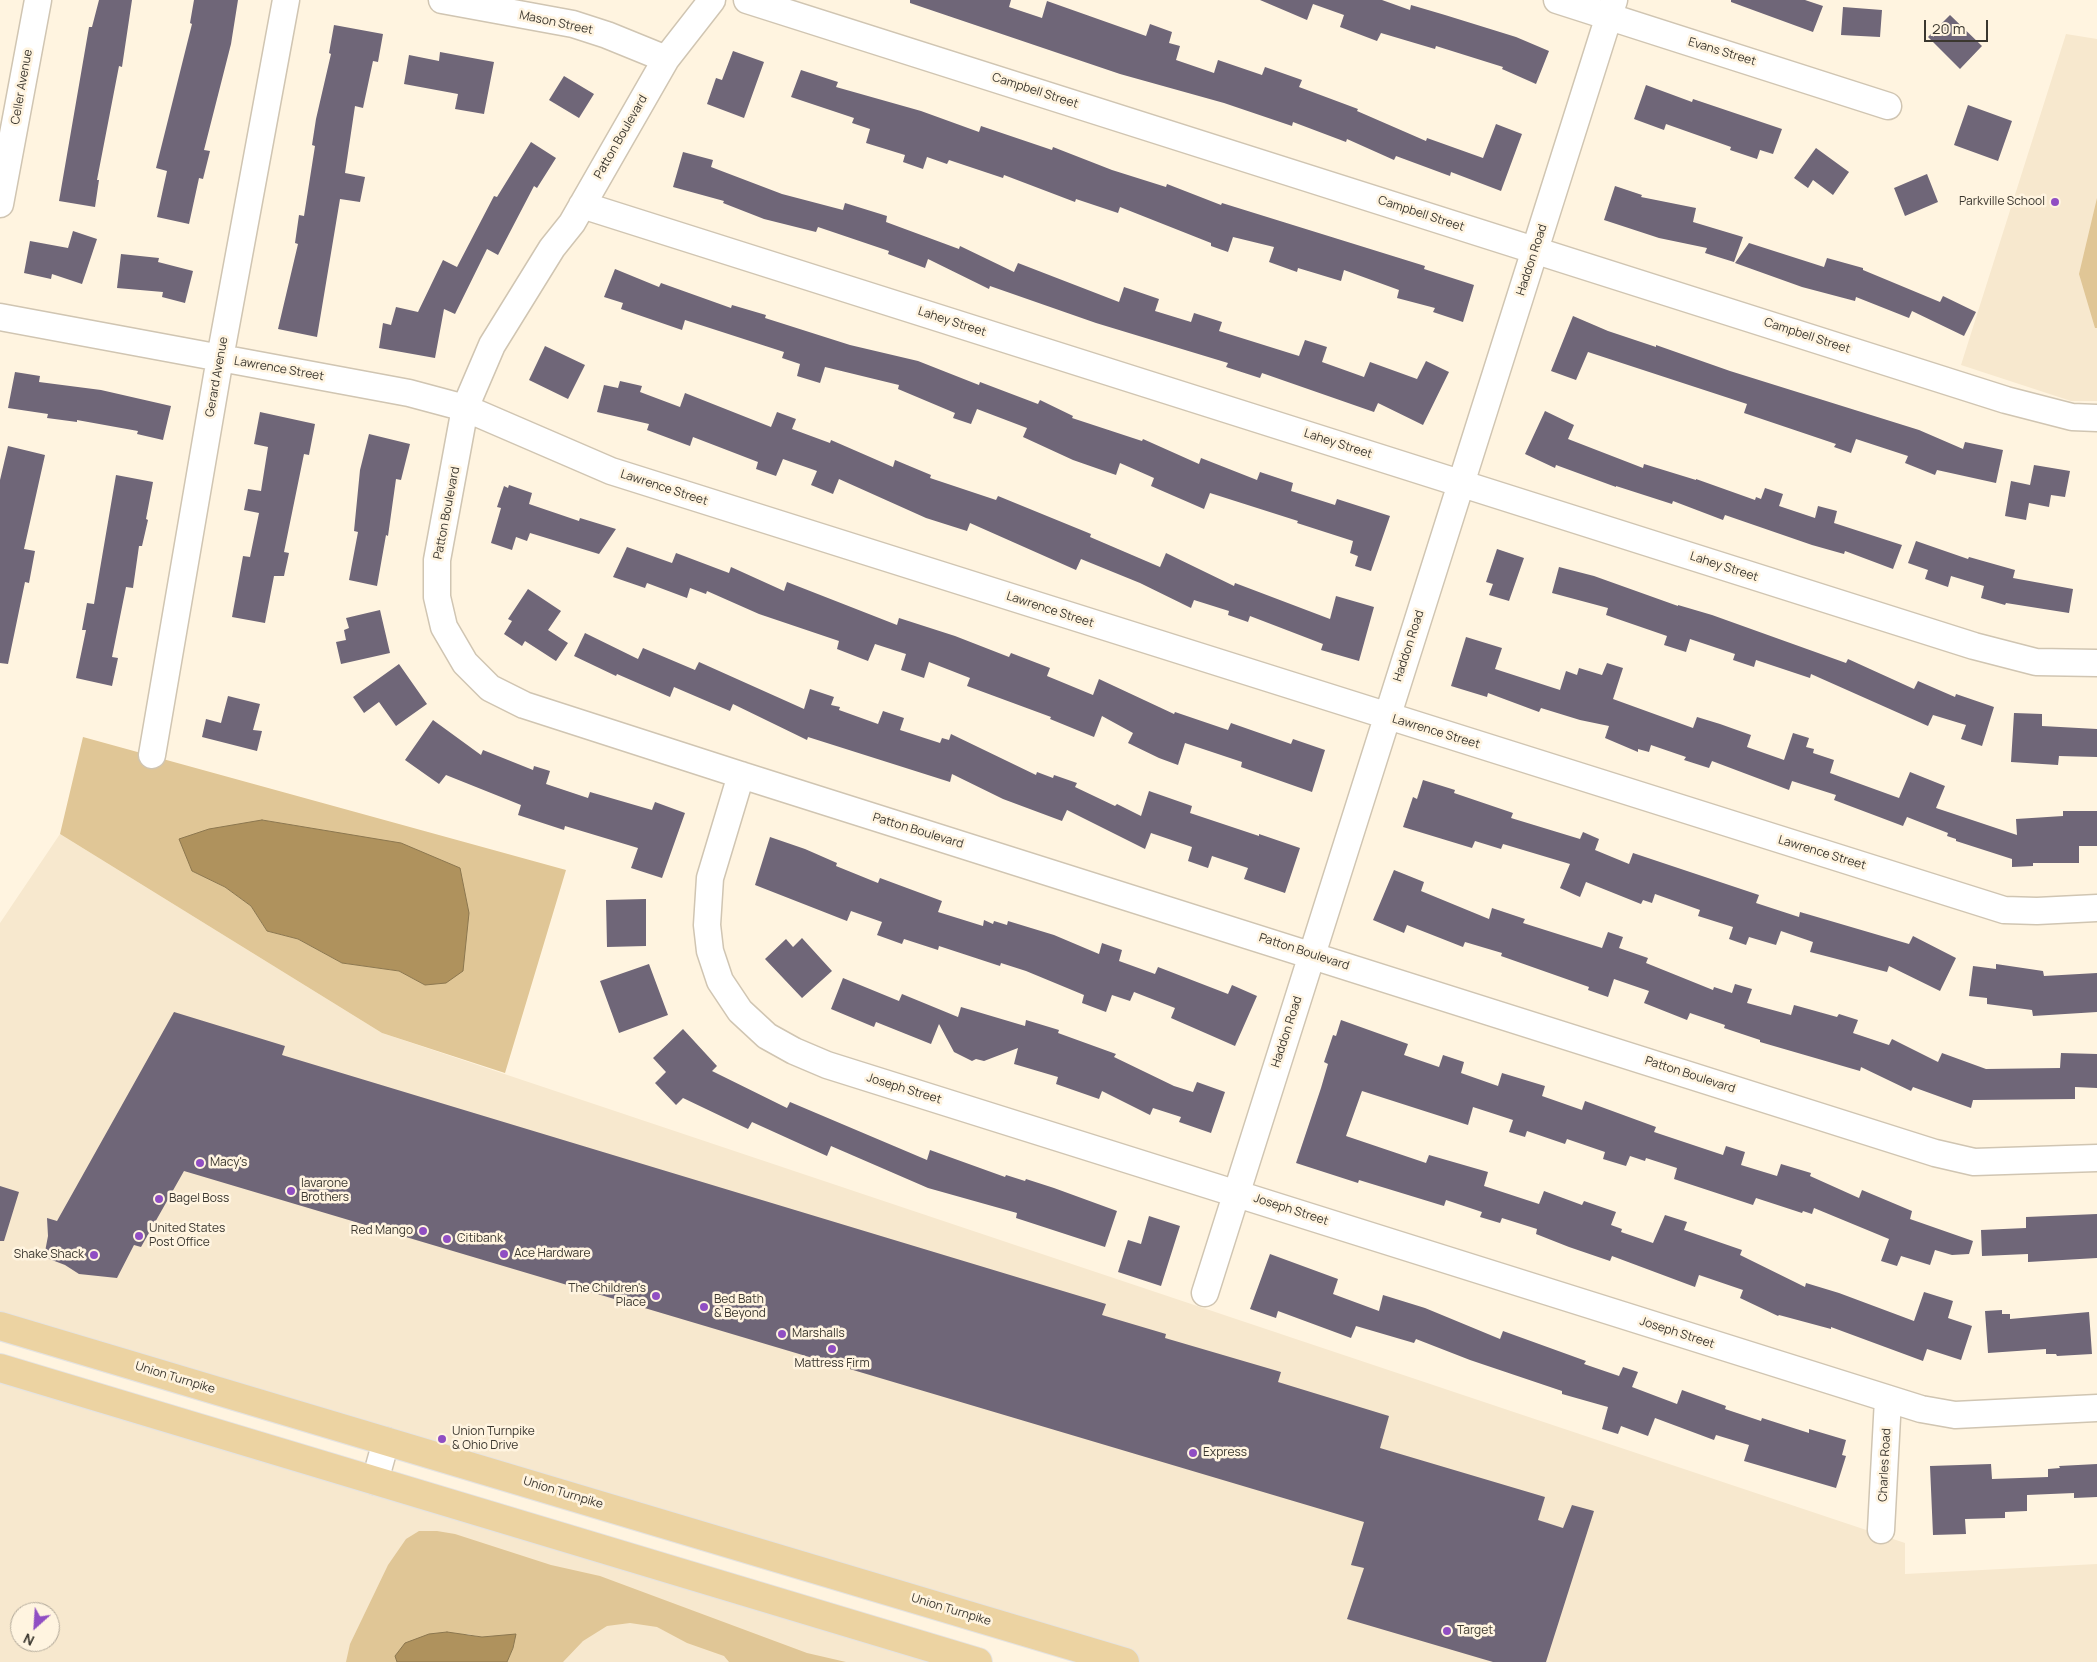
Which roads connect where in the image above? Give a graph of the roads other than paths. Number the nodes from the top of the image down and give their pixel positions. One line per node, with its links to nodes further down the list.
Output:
1 (38, 0): 10 (street, Celler Avenue)
2 (286, 0): 14 (street, Gerard Avenue)
3 (442, 0): 8 (street, Mason Street)
4 (712, 0): 8 (street, Patton Boulevard)
5 (746, 0): 12 (street, Campbell Street)
6 (1557, 0): 7 (street, Evans Street)
7 (1611, 8): 9 (street, Evans Street); 12 (street, Haddon Road)
8 (666, 59): 11 (street, Patton Boulevard)
9 (1888, 106)
10 (0, 204)
11 (582, 205): 15 (street, Patton Boulevard); 17 (street, Lahey Street)
12 (1535, 250): 16 (street, Campbell Street); 17 (street, Haddon Road)
13 (0, 317): 14 (street, Lawrence Street)
14 (220, 358): 15 (street, Lawrence Street); 20 (street, Gerard Avenue)
15 (465, 408): 19 (street, Lawrence Street); 21 (street, Patton Boulevard)
16 (2097, 418)
17 (1461, 483): 18 (street, Lahey Street); 19 (street, Haddon Road)
18 (2097, 663)
19 (1387, 717): 22 (street, Lawrence Street); 23 (street, Haddon Road)
20 (152, 756)
21 (741, 775): 23 (street, Patton Boulevard); 25 (street, Joseph Street)
22 (2097, 908)
23 (1311, 954): 24 (street, Patton Boulevard); 25 (street, Haddon Road)
24 (2097, 1158)
25 (1236, 1193): 26 (street, Haddon Road); 29 (street, Joseph Street)
26 (1205, 1293)
27 (0, 1326): 31 (main road, Union Turnpike)
28 (0, 1368): 32 (main road)
29 (1888, 1399): 30 (street, Joseph Street); 33 (street, Charles Road)
30 (2097, 1408)
31 (386, 1441): 32 (street); 35 (main road, Union Turnpike)
32 (375, 1481): 34 (main road)
33 (1881, 1530)
34 (978, 1662)
35 (1125, 1662)

